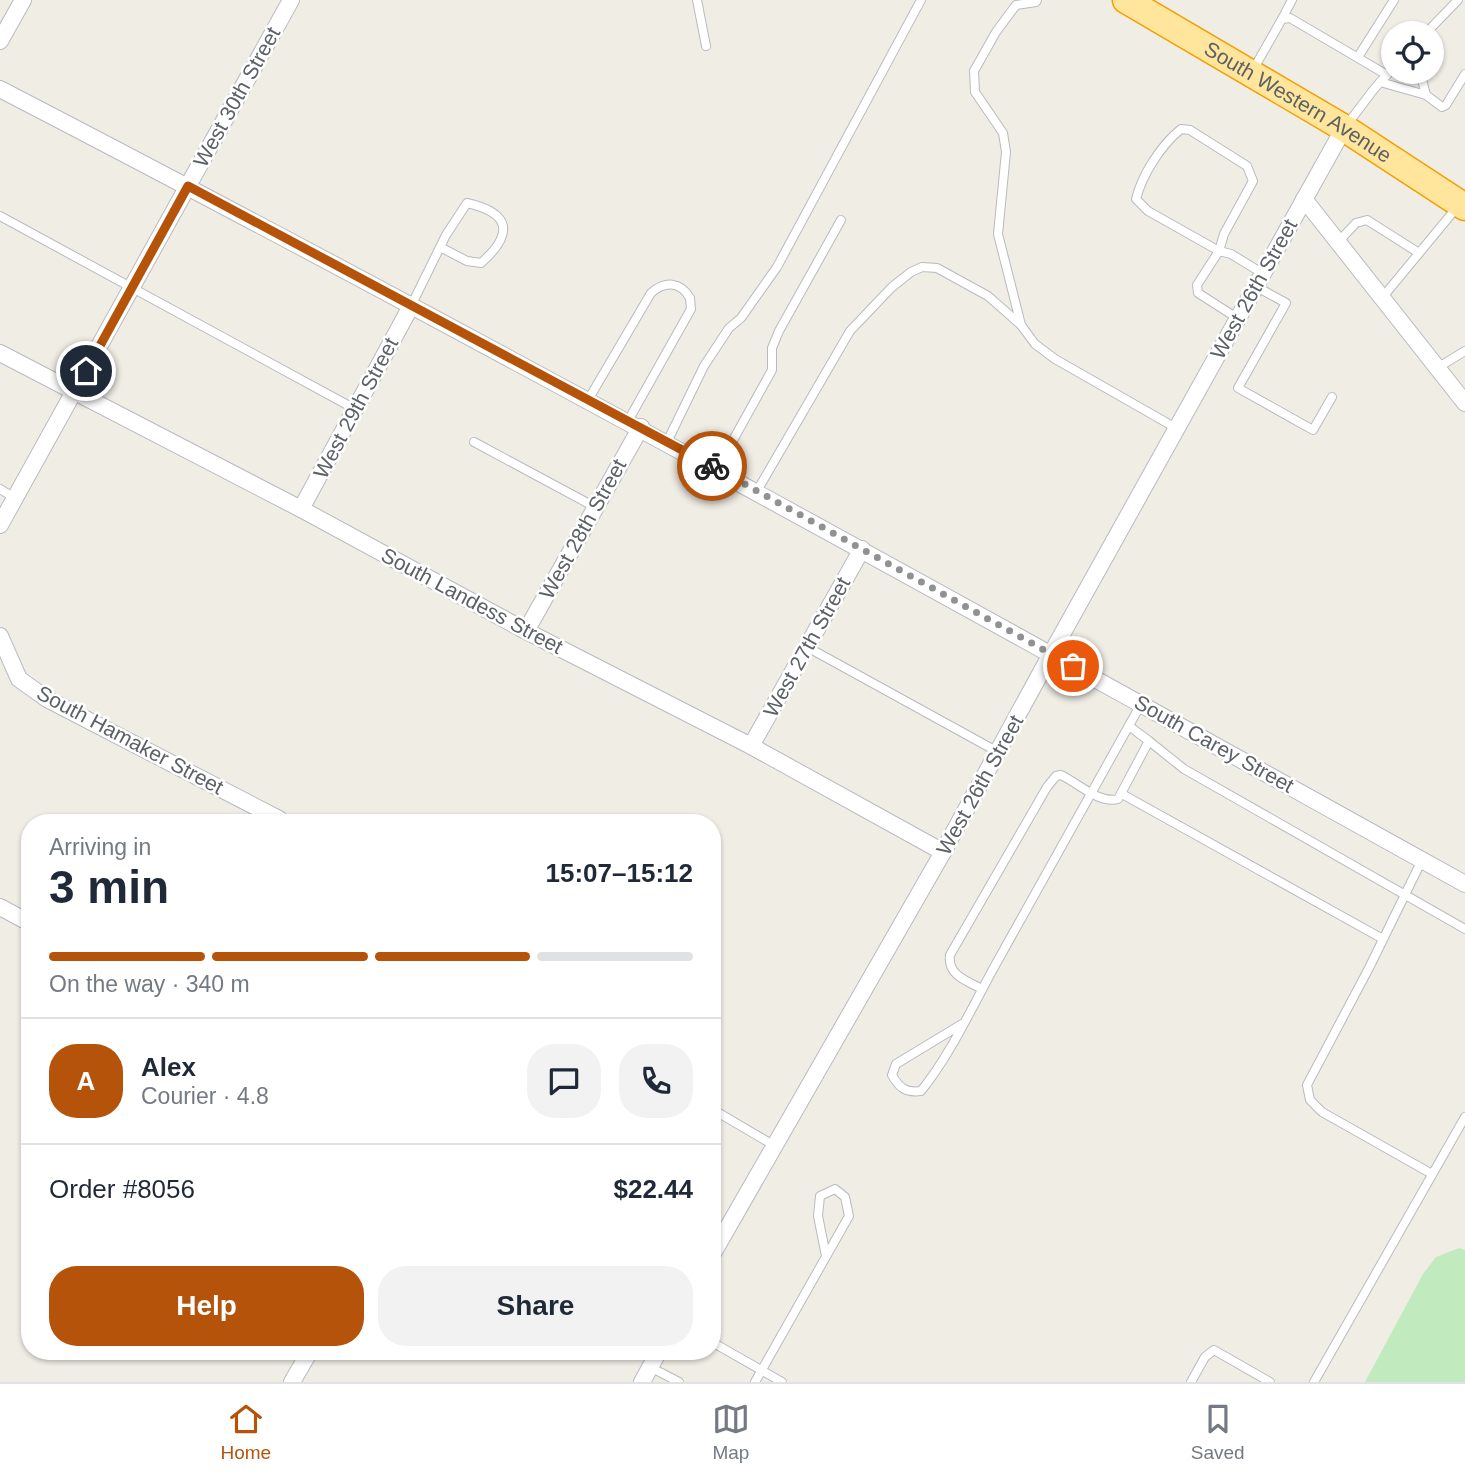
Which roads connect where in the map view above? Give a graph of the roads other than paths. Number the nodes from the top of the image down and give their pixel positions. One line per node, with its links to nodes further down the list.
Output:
1 (23, 0): 13 (street)
2 (291, 0): 25 (street, West 30th Street)
3 (697, 0): 14 (lane)
4 (921, 0): 51 (lane)
5 (1037, 0): 39 (lane)
6 (1126, 0): 17 (highway, South Western Avenue)
7 (1292, 0): 11 (lane)
8 (1394, 0): 15 (lane)
9 (1455, 1): 10 (lane); 12 (lane)
10 (1465, 9)
11 (1282, 19): 15 (lane); 17 (lane)
12 (1437, 21)
13 (0, 41)
14 (706, 46)
15 (1359, 57): 16 (lane)
16 (1381, 71)
17 (1251, 73): 24 (highway, South Western Avenue)
18 (1465, 74): 23 (lane)
19 (1381, 82): 24 (lane)
20 (1405, 84): 23 (lane)
21 (1423, 84): 23 (lane)
22 (0, 89): 25 (street, South Carey Street)
23 (1426, 95)
24 (1344, 128): 26 (street, West 26th Street); 27 (highway, South Western Avenue)
25 (188, 186): 35 (street, West 30th Street); 37 (street, South Carey Street)
26 (1304, 199): 30 (street); 34 (street, West 26th Street)
27 (1463, 205): 33 (lane)
28 (0, 216): 35 (lane)
29 (841, 220): 52 (lane)
30 (1338, 242): 33 (lane); 36 (street)
31 (440, 247): 31 (lane); 37 (lane)
32 (1219, 251): 32 (lane); 34 (lane); 38 (lane)
33 (1419, 253): 36 (lane)
34 (1259, 279): 38 (street, West 26th Street); 44 (lane)
35 (131, 289): 43 (street, West 30th Street); 47 (lane)
36 (1382, 298): 42 (street)
37 (411, 306): 45 (street, South Carey Street); 47 (street, West 29th Street)
38 (1237, 318): 49 (street, West 26th Street)
39 (1021, 325): 49 (lane); 54 (lane)
40 (1465, 351): 42 (lane)
41 (0, 353): 43 (street, South Landess Street)
42 (1437, 368): 46 (street)
43 (74, 392): 55 (street, West 30th Street); 57 (street, South Landess Street)
44 (1332, 397)
45 (588, 400): 48 (street, South Carey Street); 48 (lane)
46 (1465, 403)
47 (355, 409): 57 (street, West 29th Street)
48 (635, 424): 51 (street, South Carey Street); 56 (street, West 28th Street)
49 (1176, 428): 63 (street, West 26th Street)
50 (474, 442): 56 (lane)
51 (667, 442): 52 (street, South Carey Street)
52 (717, 469): 54 (street, South Carey Street)
53 (0, 489): 55 (lane)
54 (757, 491): 59 (street, South Carey Street)
55 (15, 498): 58 (street, West 30th Street)
56 (595, 507): 60 (street, West 28th Street)
57 (301, 509): 60 (street, South Landess Street)
58 (0, 525)
59 (863, 549): 62 (street, West 27th Street); 63 (street, South Carey Street)
60 (526, 631): 67 (street, South Landess Street)
61 (0, 636): 71 (street, South Hamaker Street)
62 (807, 647): 67 (street, West 27th Street); 68 (lane)
63 (1051, 654): 64 (street, South Carey Street); 68 (street, West 26th Street)
64 (1141, 704): 65 (lane); 73 (street, South Carey Street)
65 (1129, 726): 66 (lane); 69 (lane)
66 (1149, 741): 70 (lane); 75 (lane)
67 (751, 746): 72 (street, South Landess Street)
68 (998, 752): 72 (street, West 26th Street)
69 (1092, 793): 70 (lane); 80 (lane); 80 (lane)
70 (1122, 794): 79 (lane)
71 (269, 814)
72 (943, 852): 84 (street, West 26th Street)
73 (1422, 860): 74 (street, South Carey Street); 75 (lane)
74 (1465, 884)
75 (1405, 895): 78 (lane); 79 (lane)
76 (0, 907): 77 (street)
77 (21, 918)
78 (1465, 929)
79 (1384, 939): 85 (lane)
80 (982, 989): 81 (lane)
81 (962, 1024): 81 (lane)
82 (721, 1114): 84 (lane)
83 (1465, 1117): 85 (lane)
84 (775, 1146): 86 (street, West 26th Street)
85 (1433, 1174): 100 (lane)
86 (721, 1239)
87 (826, 1256): 87 (lane); 92 (lane)
88 (721, 1347): 92 (lane)
89 (305, 1360): 93 (street)
90 (654, 1360): 91 (street)
91 (650, 1367): 94 (street); 95 (lane)
92 (761, 1370): 96 (lane); 97 (lane)
93 (292, 1382)
94 (642, 1382)
95 (679, 1382)
96 (755, 1382)
97 (782, 1382)
98 (1191, 1382): 99 (lane)
99 (1270, 1382)
100 (1314, 1382)

